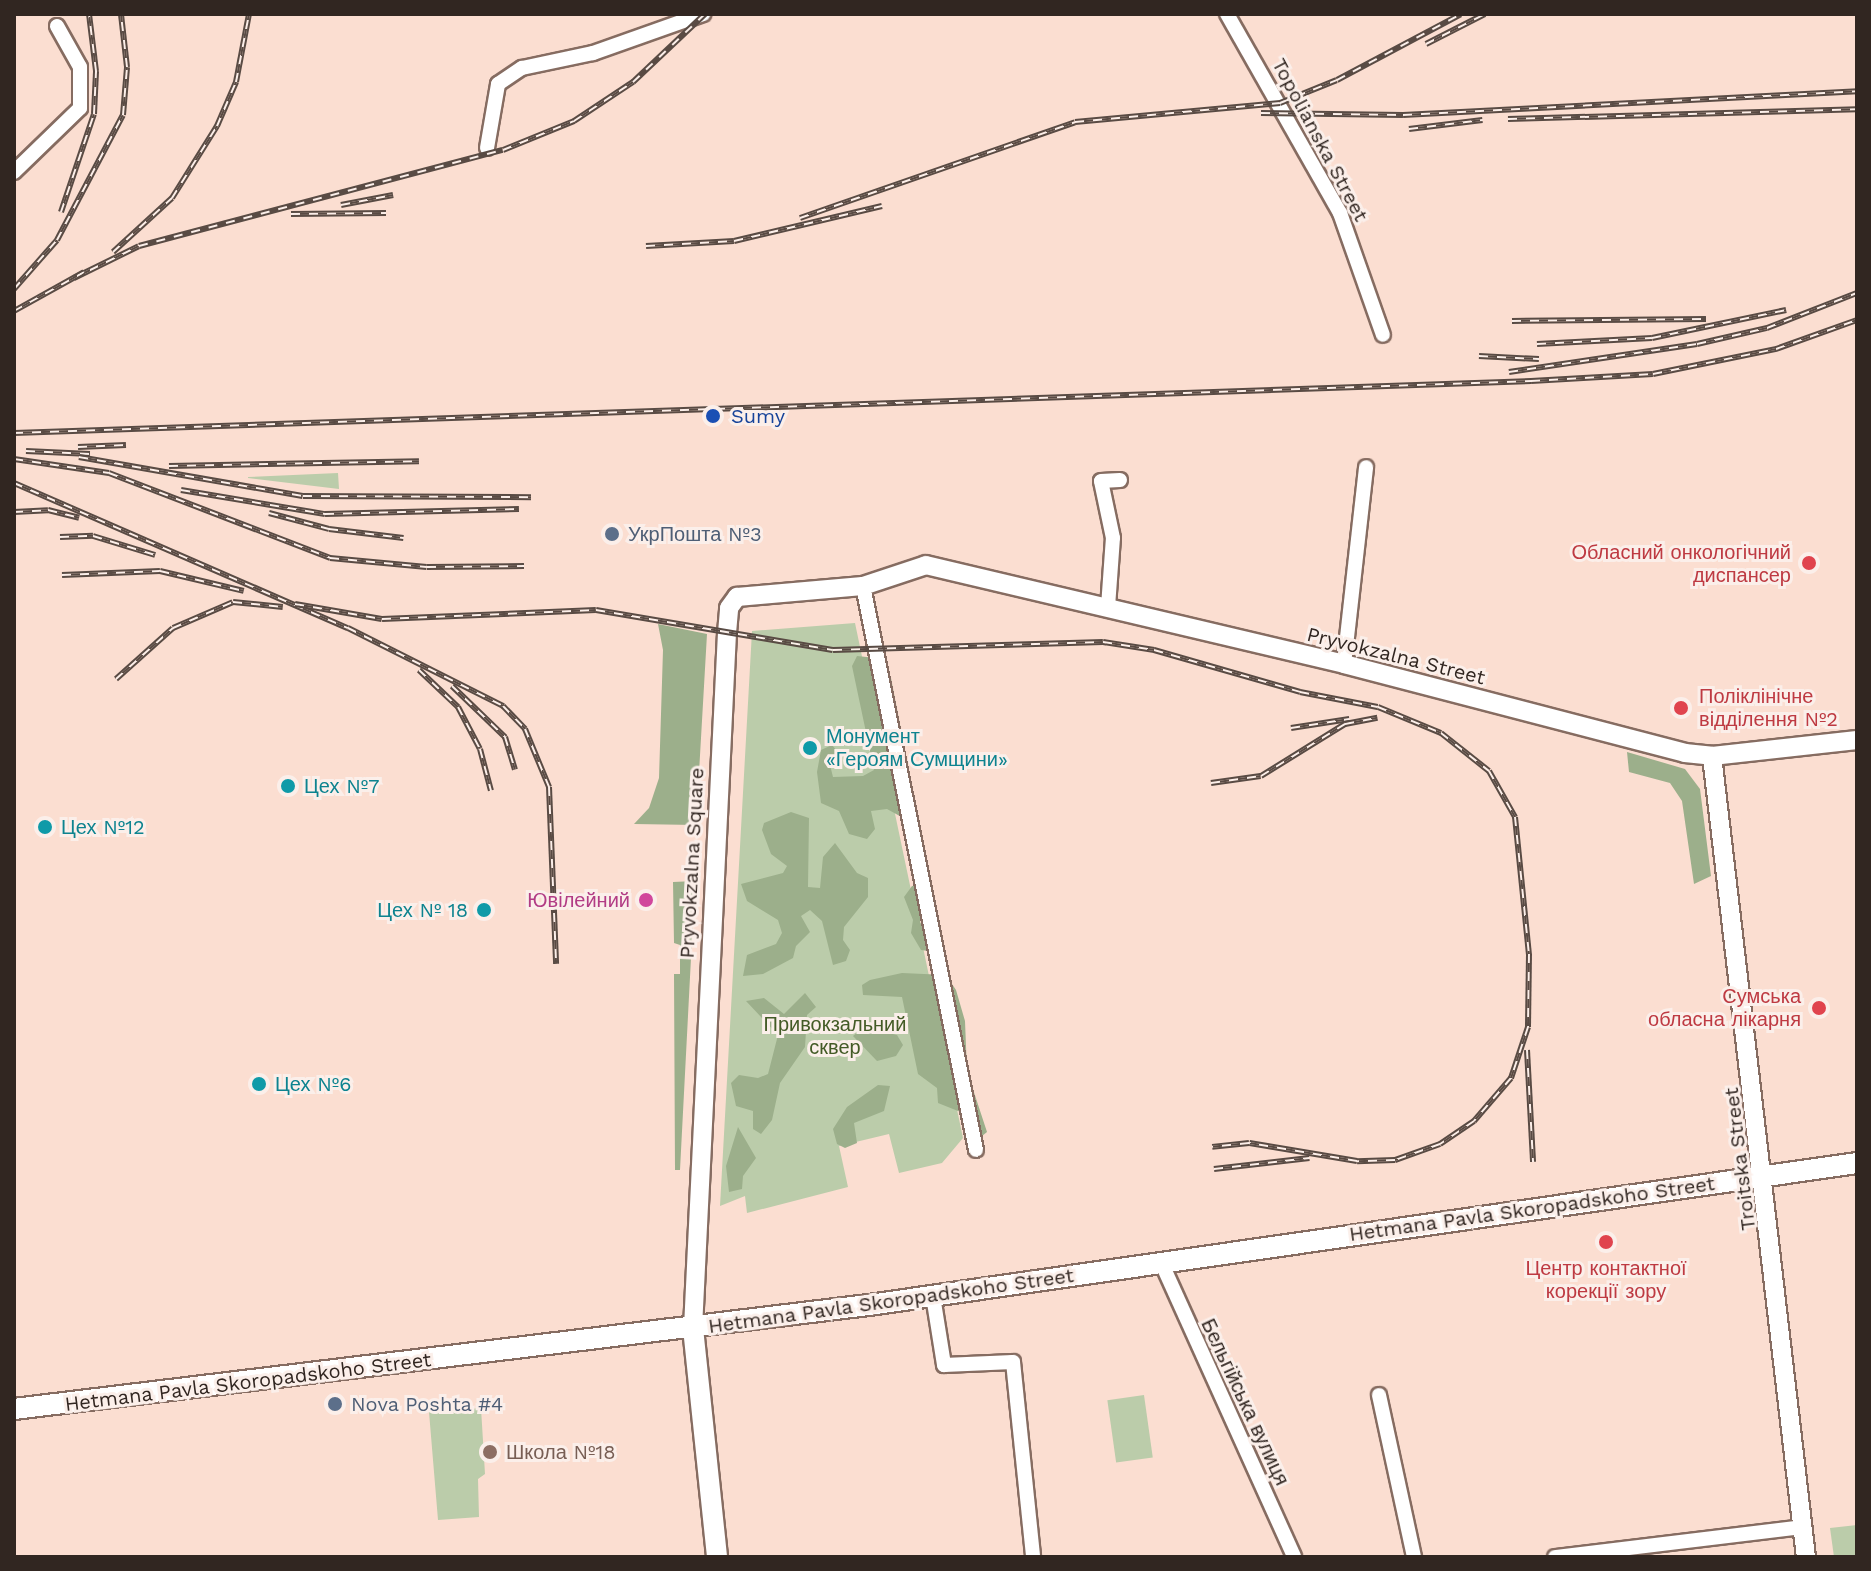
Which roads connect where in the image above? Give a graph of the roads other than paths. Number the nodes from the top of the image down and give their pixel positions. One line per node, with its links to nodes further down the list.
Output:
1 (703, 14): 4 (street)
2 (1227, 14): 6 (street, Topolianska Street)
3 (57, 26): 5 (street)
4 (487, 148)
5 (14, 172)
6 (1383, 335)
7 (1366, 467): 12 (street)
8 (1120, 480): 11 (street)
9 (926, 565): 10 (main road, Pryvokzalna Square); 11 (main road, Pryvokzalna Street)
10 (863, 586): 15 (street); 20 (main road, Pryvokzalna Square)
11 (1108, 607): 12 (main road, Pryvokzalna Street)
12 (1344, 664): 14 (main road, Pryvokzalna Street)
13 (1857, 740): 14 (main road, Pryvokzalna Street)
14 (1712, 756): 17 (main road, Troitska Street)
15 (976, 1150)
16 (1857, 1163): 17 (main road, Hetmana Pavla Skoropadskoho Street)
17 (1765, 1175): 18 (main road, Hetmana Pavla Skoropadskoho Street); 23 (main road, Troitska Street)
18 (1162, 1264): 19 (main road, Hetmana Pavla Skoropadskoho Street); 26 (street, Бельгійська вулиця)
19 (933, 1296): 20 (main road, Hetmana Pavla Skoropadskoho Street); 25 (street)
20 (693, 1328): 22 (main road, Hetmana Pavla Skoropadskoho Street); 24 (main road)
21 (1379, 1395): 27 (street)
22 (14, 1409)
23 (1803, 1527): 28 (street); 29 (main road, Troitska Street)
24 (717, 1557)
25 (1033, 1557)
26 (1294, 1557)
27 (1414, 1557)
28 (1555, 1557)
29 (1806, 1557)

